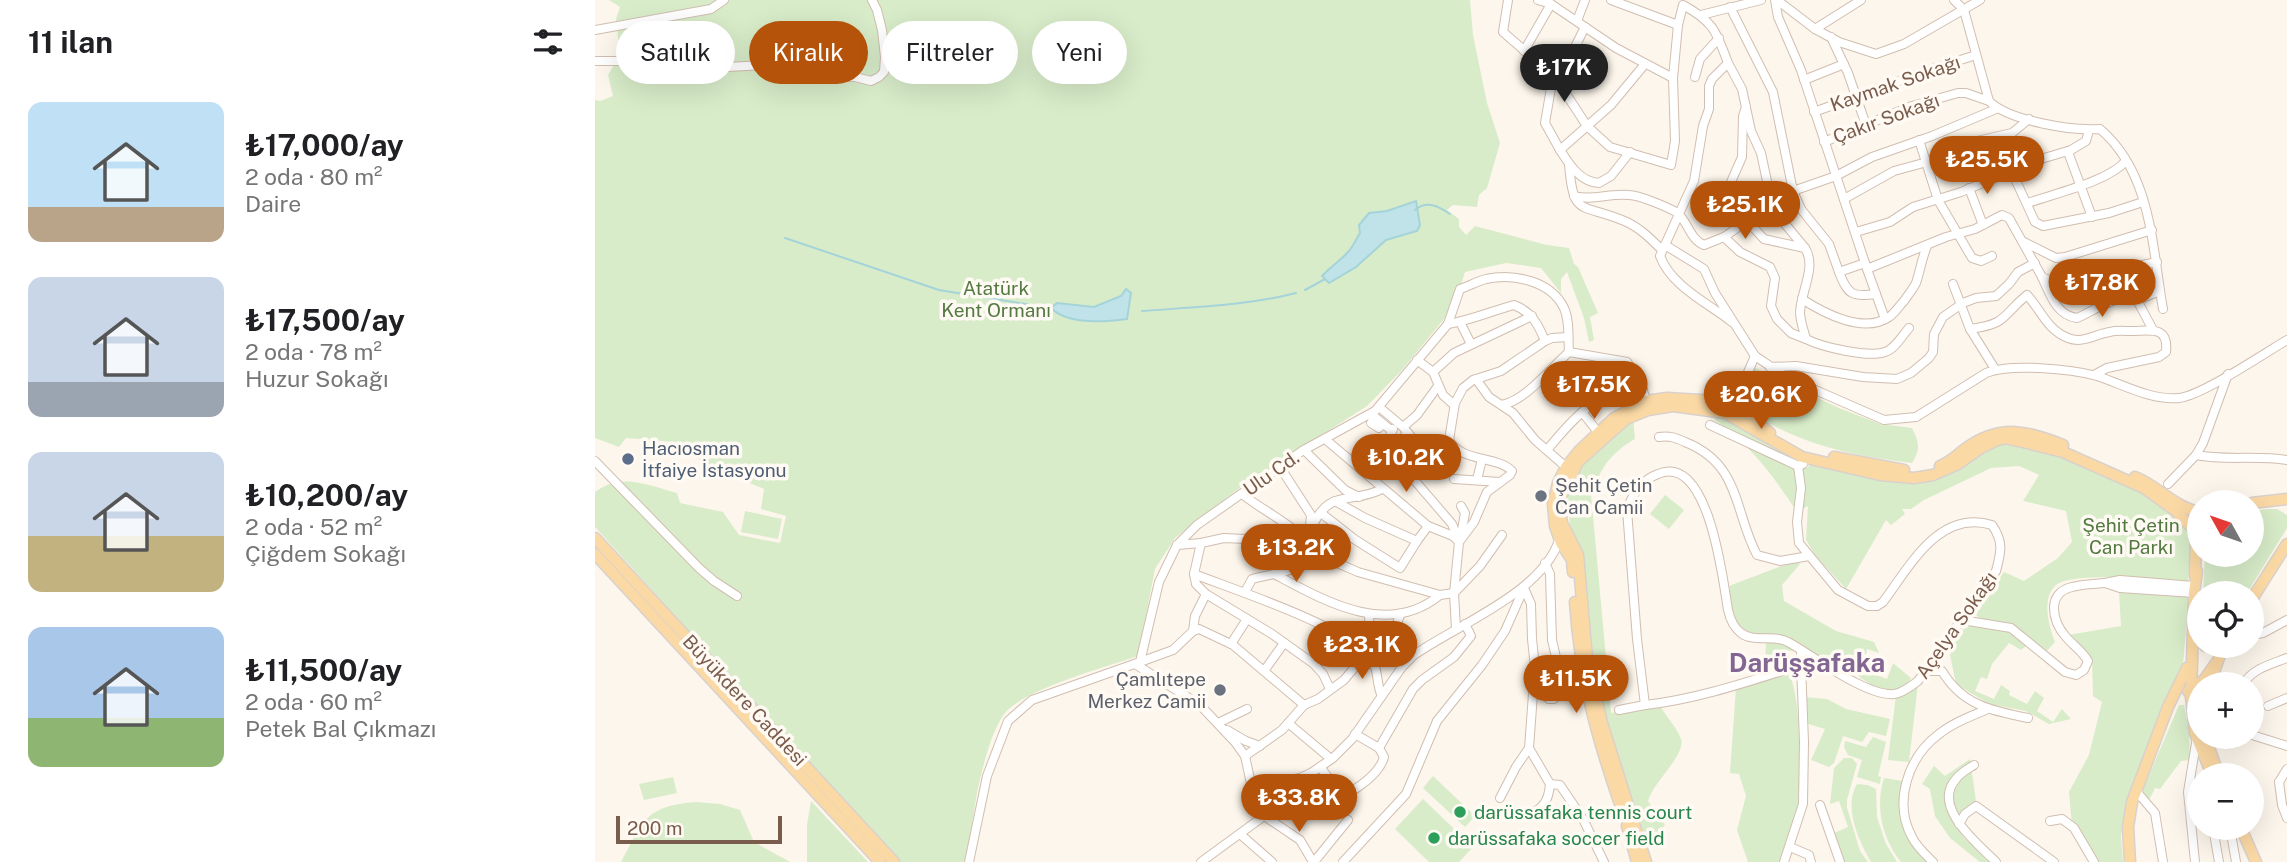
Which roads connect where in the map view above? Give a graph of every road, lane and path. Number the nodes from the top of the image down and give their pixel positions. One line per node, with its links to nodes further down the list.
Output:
1 (724, 0): 21 (street)
2 (872, 0): 26 (street)
3 (1508, 0): 24 (street)
4 (1538, 0): 13 (street)
5 (1585, 0): 17 (street)
6 (1611, 0): 18 (street)
7 (1761, 0): 14 (street)
8 (1776, 0): 20 (street); 33 (street)
9 (1861, 0): 20 (street)
10 (1954, 0): 15 (street)
11 (1980, 0): 15 (street)
12 (1683, 2): 16 (street); 18 (street)
13 (1551, 4): 17 (street); 24 (street)
14 (1731, 7): 16 (street); 55 (street)
15 (1965, 10): 22 (street); 25 (street)
16 (1701, 15): 23 (street)
17 (1577, 21): 19 (street)
18 (1678, 24): 31 (street)
19 (1585, 27): 28 (street); 32 (street)
20 (1815, 29): 22 (street)
21 (595, 30)
22 (1831, 37): 29 (street)
23 (1719, 38): 27 (street); 30 (street)
24 (1524, 51): 32 (street)
25 (1976, 55): 34 (street, Kaymak Sokağı); 35 (street)
26 (595, 61)
27 (1728, 63): 36 (street); 62 (street)
28 (1644, 64): 31 (street); 41 (street)
29 (1844, 64): 33 (street); 34 (street)
30 (1695, 77)
31 (1673, 78): 46 (street)
32 (1556, 79): 41 (street); 45 (street)
33 (1804, 80): 38 (street)
34 (1856, 97): 38 (street, Kaymak Sokağı); 40 (street)
35 (1989, 102): 37 (street); 40 (street, Çakır Sokağı)
36 (1747, 104): 58 (street); 64 (street)
37 (1996, 109): 39 (street); 43 (street)
38 (1814, 112): 44 (street)
39 (2029, 119): 42 (street); 49 (street)
40 (1866, 125): 44 (street, Çakır Sokağı)
41 (1587, 126): 45 (street); 46 (street)
42 (2089, 130): 47 (street); 48 (street)
43 (1919, 140): 49 (street); 52 (street)
44 (1824, 142): 52 (street)
45 (1560, 150): 50 (street)
46 (1630, 152): 50 (street)
47 (2067, 152): 51 (street); 53 (street)
48 (2126, 161): 53 (street); 60 (street)
49 (1926, 162): 57 (street); 59 (street)
50 (1569, 163): 56 (street)
51 (2011, 170): 54 (street); 61 (street)
52 (1836, 176): 55 (street); 57 (street)
53 (2080, 185): 61 (street); 63 (street)
54 (1969, 188): 59 (street); 65 (street)
55 (1793, 191): 58 (street); 78 (street)
56 (1574, 196): 62 (street); 72 (street)
57 (1844, 198): 67 (street)
58 (1771, 200): 73 (street)
59 (1938, 200): 67 (street); 68 (street)
60 (2143, 202): 63 (street); 66 (street)
61 (2028, 203): 63 (street)
62 (1678, 213): 69 (street); 72 (street)
63 (2092, 217)
64 (1747, 221): 69 (street); 73 (street)
65 (1983, 225): 68 (street); 70 (street)
66 (2152, 230): 70 (street); 75 (street)
67 (1856, 232): 77 (street)
68 (1958, 234): 71 (street); 74 (street)
69 (1724, 237): 96 (street)
70 (2024, 242): 76 (street)
71 (1927, 246): 77 (street); 88 (street)
72 (1663, 247): 91 (street); 91 (street)
73 (1805, 248): 83 (street)
74 (1992, 256)
75 (2157, 262): 79 (street); 81 (street)
76 (2035, 263): 79 (street); 85 (street)
77 (1866, 266): 78 (street); 82 (street)
78 (1839, 272): 82 (street)
79 (2042, 277): 84 (street)
80 (1953, 284): 85 (street)
81 (2160, 291): 84 (street); 86 (street)
82 (1876, 294): 88 (street)
83 (1802, 299): 88 (street); 96 (street)
84 (2137, 300): 94 (street)
85 (1960, 305): 93 (street); 103 (street)
86 (2163, 309)
87 (1532, 316): 89 (street); 98 (street); 99 (street)
88 (1885, 319)
89 (1460, 322): 90 (street); 99 (street)
90 (1448, 324): 95 (street, Ulu Cd.); 102 (street, Ulu Cd.)
91 (1734, 324): 101 (street)
92 (1909, 328): 96 (street)
93 (1970, 329): 94 (street); 104 (street)
94 (2153, 330): 107 (street)
95 (1568, 337): 98 (street); 100 (street, Ulu Cd.)
96 (1806, 339)
97 (2287, 340): 106 (street)
98 (1545, 341): 108 (street)
99 (1471, 344): 105 (street)
100 (1569, 352): 110 (street); 112 (street)
101 (1755, 356): 103 (street); 114 (street)
102 (1417, 360): 105 (street); 113 (street, Ulu Cd.)
103 (1770, 367): 104 (street)
104 (1995, 369): 107 (street)
105 (1433, 372): 109 (street)
106 (2228, 374): 107 (street); 129 (street)
107 (2094, 375)
108 (1476, 379): 111 (street); 112 (street)
109 (1438, 386): 111 (street); 118 (street)
110 (1644, 395): 114 (main road); 115 (street); 120 (main road)
111 (1454, 405): 123 (street)
112 (1502, 405): 127 (street)
113 (1379, 407): 116 (street); 122 (street, Ulu Cd.)
114 (1731, 409): 130 (main road); 159 (main road)
115 (1582, 412): 120 (street); 127 (street)
116 (1389, 415): 118 (street); 119 (street)
117 (1710, 425): 130 (street)
118 (1403, 428): 119 (street); 124 (street); 126 (street)
119 (1392, 431): 126 (street)
120 (1598, 432): 135 (main road)
121 (1659, 437): 164 (street)
122 (1325, 439): 125 (street, Ulu Cd.); 140 (street)
123 (1449, 440): 124 (street); 131 (street)
124 (1417, 444): 128 (street)
125 (1304, 450): 134 (street, Ulu Cd.); 142 (street)
126 (1396, 450): 128 (street)
127 (1547, 450): 135 (street)
128 (1409, 454): 157 (street)
129 (2196, 455): 132 (street); 139 (street)
130 (1802, 456): 139 (main road); 164 (street, Açelya Sokağı); 171 (main road)
131 (1482, 459): 137 (street); 138 (street)
132 (2287, 460)
133 (595, 461): 180 (street)
134 (1280, 467): 141 (street, Ulu Cd.); 156 (street)
135 (1566, 467): 159 (main road)
136 (1454, 480): 137 (street)
137 (1477, 480): 138 (street)
138 (1501, 482): 157 (street)
139 (2163, 486): 148 (main road)
140 (1382, 489): 142 (street); 151 (street)
141 (1242, 494): 156 (street); 161 (street, Ulu Cd.)
142 (1359, 497): 144 (street)
143 (2287, 499): 145 (main road)
144 (1335, 501): 150 (street); 155 (street)
145 (2265, 502)
146 (2265, 504): 149 (main road)
147 (1461, 506): 157 (street)
148 (2187, 508)
149 (2287, 509)
150 (1321, 513): 156 (street); 166 (street)
151 (1427, 526): 155 (street); 157 (street)
152 (1502, 535): 176 (street)
153 (2287, 535): 167 (main road)
154 (595, 538): 177 (main road, Büyükdere Caddesi)
155 (1417, 541): 166 (street)
156 (1306, 542): 158 (street); 162 (street)
157 (1459, 542): 176 (street)
158 (1201, 543): 161 (street); 168 (street)
159 (1565, 544): 165 (street); 165 (street); 268 (main road); 269 (main road)
160 (2287, 544): 167 (main road)
161 (1177, 545): 199 (street, Ulu Cd.)
162 (1319, 551): 169 (street); 170 (street)
163 (595, 554): 177 (main road, Büyükdere Caddesi)
164 (1809, 556): 184 (street, Açelya Sokağı)
165 (1547, 561): 174 (street); 208 (street)
166 (1400, 568): 170 (street)
167 (2271, 570): 172 (main road)
168 (1194, 574): 175 (street); 178 (street)
169 (1276, 575): 175 (street); 182 (street)
170 (1392, 580): 179 (street)
171 (2194, 581)
172 (2264, 581)
173 (2187, 585): 184 (street)
174 (1524, 588): 186 (street); 208 (street); 266 (street)
175 (1245, 592): 193 (street)
176 (1454, 593): 179 (street); 187 (street)
177 (639, 594): 260 (main road, Büyükdere Caddesi); 261 (main road, Büyükdere Caddesi)
178 (1206, 594): 183 (street); 188 (street)
179 (1440, 595): 181 (street)
180 (737, 596)
181 (1401, 613): 182 (street); 190 (street)
182 (1369, 614): 190 (street)
183 (1247, 619): 191 (street); 192 (street)
184 (1962, 620): 195 (street, Açelya Sokağı)
185 (2287, 620): 189 (street)
186 (1465, 624): 187 (street); 229 (street)
187 (1456, 629): 211 (street)
188 (1193, 631): 192 (street); 199 (street)
189 (2264, 632)
190 (1370, 639): 193 (street)
191 (1284, 643): 202 (street); 209 (street)
192 (1231, 644): 202 (street)
193 (1363, 650): 209 (street); 211 (street)
194 (1801, 651): 201 (street); 203 (street, Açelya Sokağı); 216 (street, Açelya Sokağı)
195 (1938, 654): 203 (street, Açelya Sokağı); 204 (street)
196 (2190, 658): 221 (main road)
197 (2218, 658): 200 (main road)
198 (2287, 658): 207 (street)
199 (1138, 663): 224 (street); 262 (street)
200 (2216, 663): 205 (main road); 206 (main road)
201 (1801, 666): 216 (street); 259 (street)
202 (1264, 670): 215 (street)
203 (1926, 671): 204 (street)
204 (1942, 671): 219 (street)
205 (2210, 672)
206 (2213, 672)
207 (2255, 672)
208 (1537, 686): 230 (street)
209 (1330, 689): 215 (street)
210 (2187, 692): 213 (main road)
211 (1382, 696): 225 (street)
212 (2287, 698): 217 (street)
213 (2175, 700): 214 (main road); 221 (main road)
214 (2187, 704)
215 (1304, 705): 223 (street)
216 (1645, 705): 220 (street)
217 (2267, 706)
218 (1247, 709): 224 (street)
219 (1988, 709): 222 (street); 273 (street)
220 (1619, 710)
221 (2167, 712): 241 (main road)
222 (2028, 718)
223 (1288, 723): 227 (street); 233 (street)
224 (1220, 724): 227 (street); 232 (street)
225 (1356, 734): 229 (street); 233 (street)
226 (2264, 739): 228 (street)
227 (1260, 746): 232 (street)
228 (2287, 746)
229 (1379, 748): 245 (street)
230 (1529, 748): 240 (street); 243 (street)
231 (2201, 750): 234 (street); 235 (main road)
232 (1245, 756): 248 (street)
233 (1331, 759): 237 (street)
234 (2193, 763)
235 (2207, 763)
236 (1974, 765): 252 (street)
237 (1320, 766): 244 (street); 245 (street)
238 (2287, 769): 239 (street)
239 (2279, 782): 242 (street); 249 (street)
240 (1550, 783): 247 (street); 267 (street)
241 (2136, 791): 277 (main road); 278 (street)
242 (2287, 797)
243 (1500, 798)
244 (1271, 801): 245 (street); 248 (street)
245 (1328, 803)
246 (1821, 805): 272 (street)
247 (1534, 812)
248 (1264, 816): 253 (street); 265 (street)
249 (2287, 818)
250 (1348, 820): 265 (street)
251 (2050, 821): 276 (street)
252 (1959, 824): 274 (street); 275 (street)
253 (1240, 834): 263 (street); 264 (street)
254 (2193, 840): 279 (street)
255 (2215, 840): 280 (street)
256 (2232, 840): 281 (street)
257 (2239, 840): 282 (main road)
258 (2246, 840): 283 (main road)
259 (1790, 847): 270 (street); 271 (street)
260 (880, 862)
261 (894, 862)
262 (969, 862)
263 (1201, 862)
264 (1272, 862)
265 (1313, 862)
266 (1343, 862)
267 (1604, 862)
268 (1637, 862)
269 (1646, 862)
270 (1784, 862)
271 (1811, 862)
272 (1840, 862)
273 (1933, 862)
274 (1996, 862)
275 (2054, 862)
276 (2094, 862)
277 (2130, 862)
278 (2164, 862)
279 (2196, 862)
280 (2219, 862)
281 (2236, 862)
282 (2249, 862)
283 (2256, 862)

